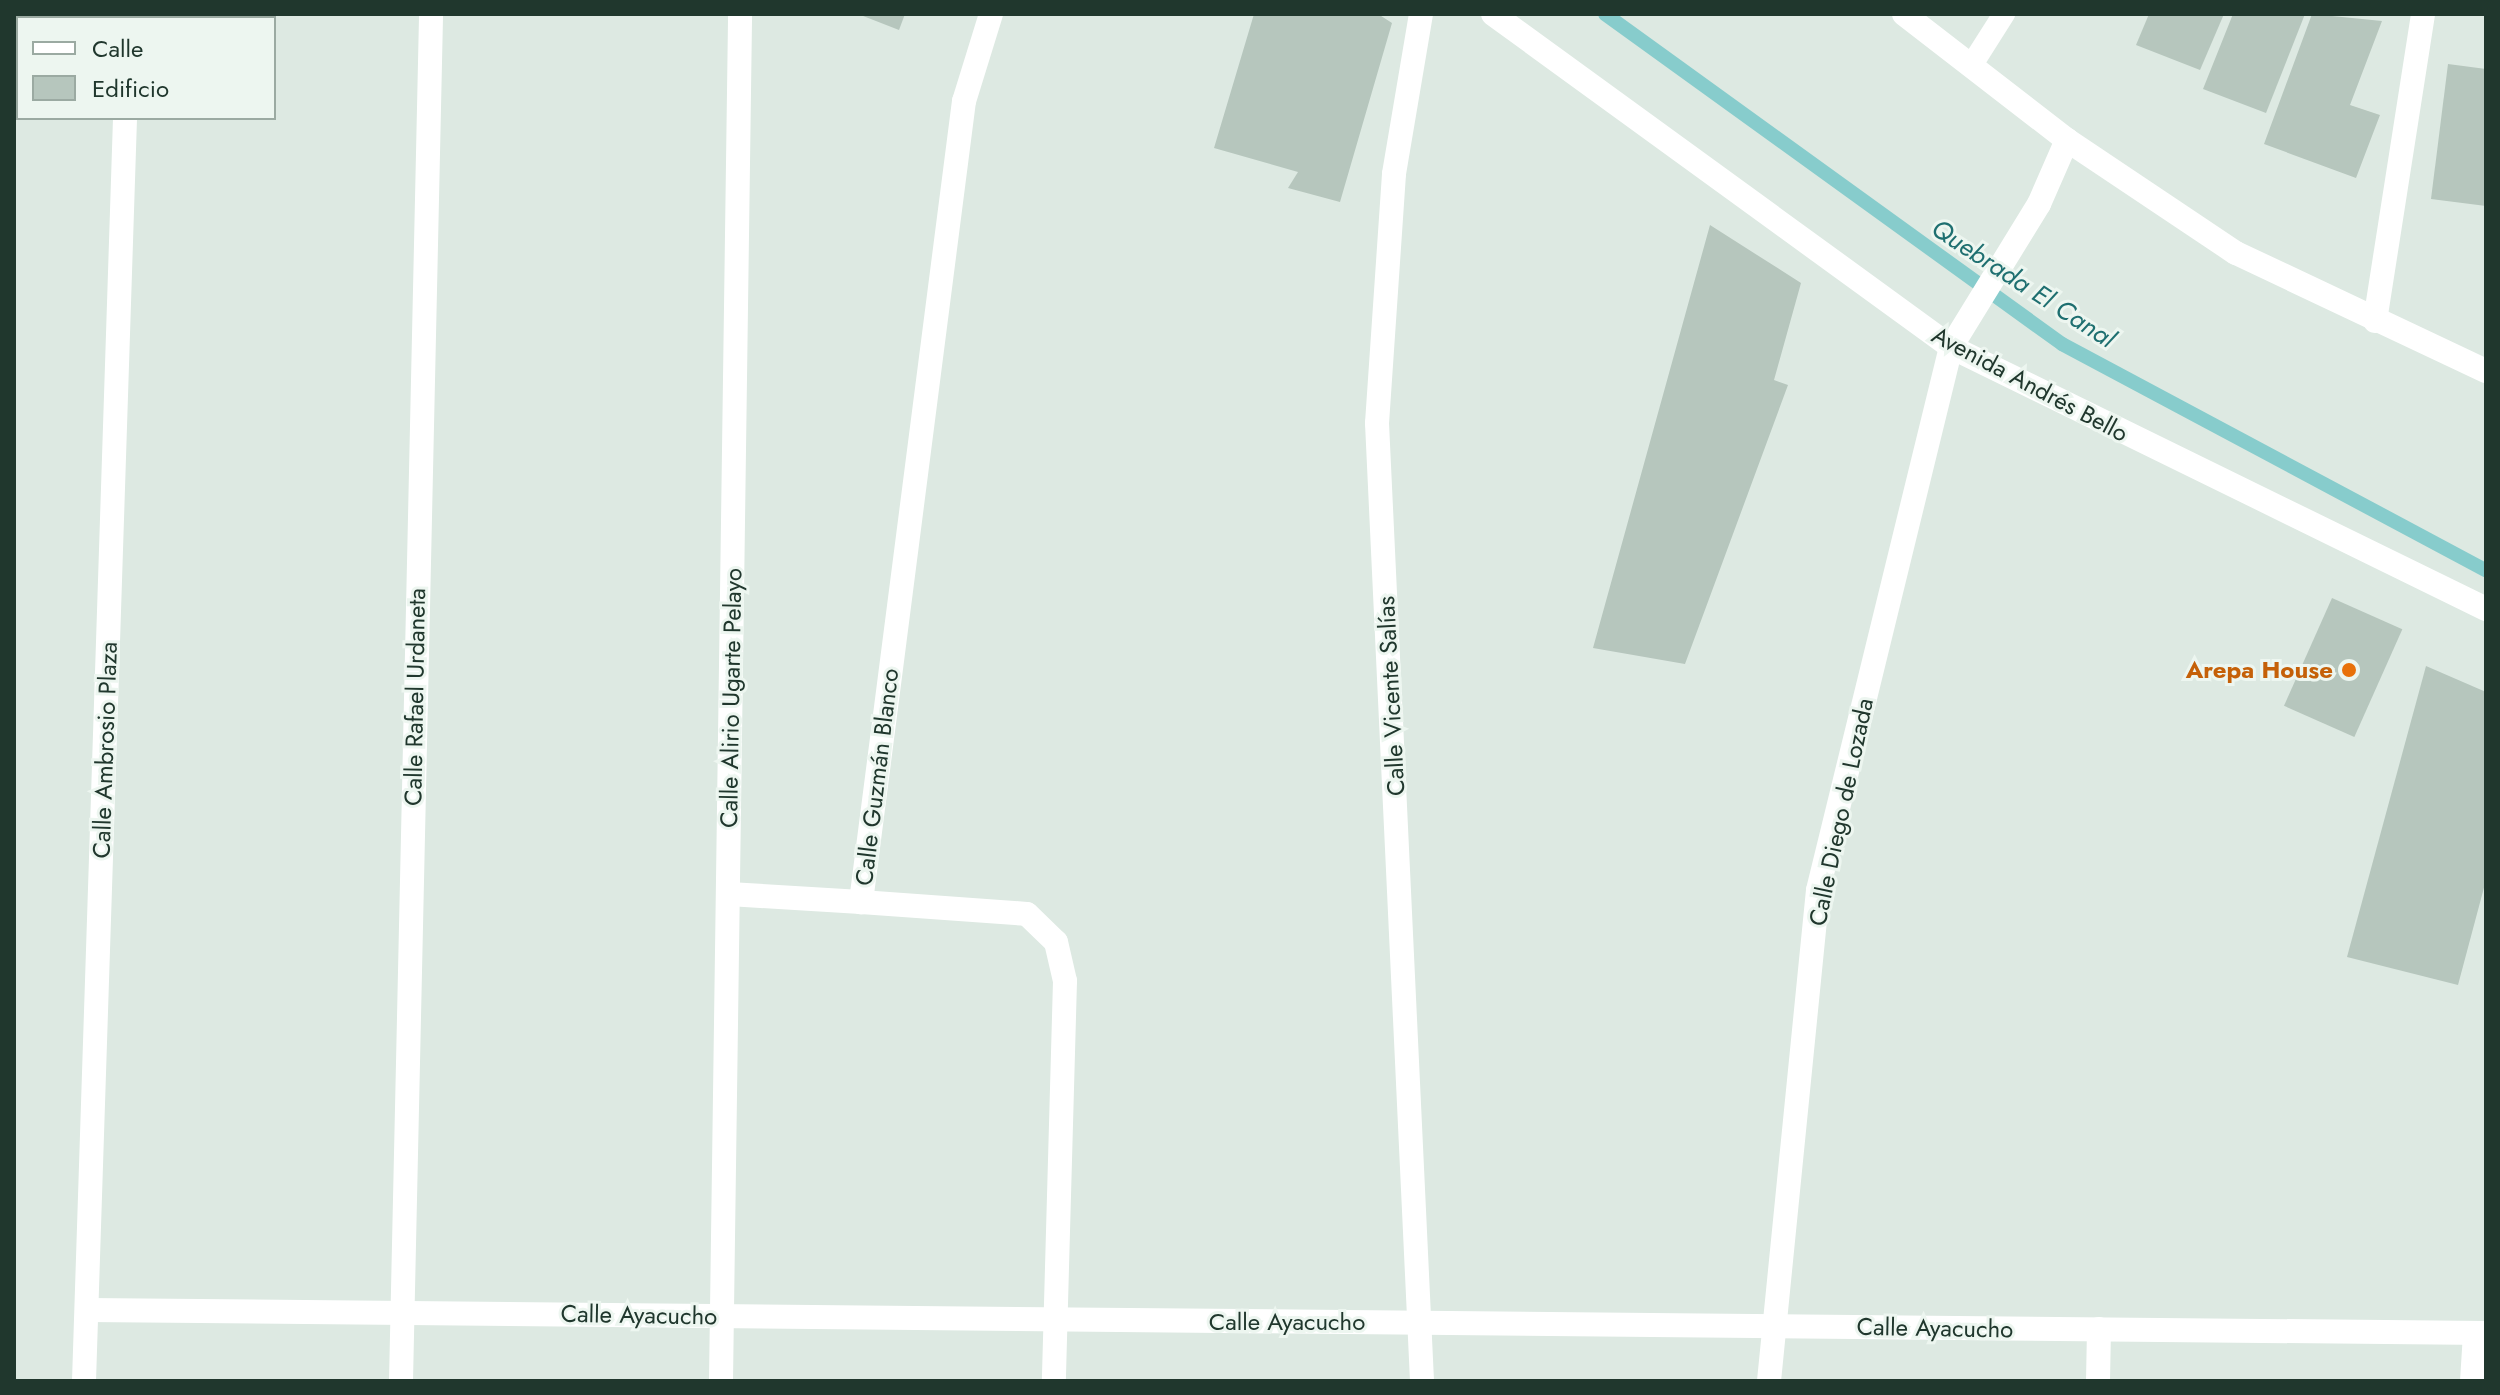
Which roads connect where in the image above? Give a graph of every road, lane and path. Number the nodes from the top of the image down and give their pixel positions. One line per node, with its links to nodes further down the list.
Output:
1 (431, 14): 19 (street, Calle Rafael Urdaneta)
2 (740, 14): 16 (street, Calle Alirio Ugarte Pelayo)
3 (991, 14): 17 (street, Calle Guzmán Blanco)
4 (1421, 14): 22 (street, Calle Vicente Salías)
5 (1493, 14): 13 (street, Avenida Andrés Bello)
6 (1904, 14): 9 (street)
7 (2004, 14): 9 (lane)
8 (2423, 14): 12 (street)
9 (1971, 66): 11 (street)
10 (125, 120): 18 (street, Calle Ambrosio Plaza)
11 (2067, 140): 12 (street); 13 (street, Calle Diego de Lozada)
12 (2375, 321): 14 (street)
13 (1951, 347): 15 (street, Avenida Andrés Bello); 23 (street, Calle Diego de Lozada)
14 (2486, 371)
15 (2486, 609)
16 (729, 894): 17 (street); 20 (street, Calle Alirio Ugarte Pelayo)
17 (861, 902): 21 (street, Calle Guzmán Blanco)
18 (87, 1310): 19 (street, Calle Ayacucho); 26 (street, Calle Ambrosio Plaza)
19 (401, 1313): 20 (street, Calle Ayacucho); 27 (street, Calle Rafael Urdaneta)
20 (720, 1316): 21 (street, Calle Ayacucho); 28 (street, Calle Alirio Ugarte Pelayo)
21 (1054, 1320): 22 (street, Calle Ayacucho); 29 (street, Calle Guzmán Blanco)
22 (1424, 1323): 23 (street, Calle Ayacucho); 30 (street, Calle Vicente Salías)
23 (1770, 1326): 24 (street, Calle Ayacucho); 31 (street, Calle Diego de Lozada)
24 (2099, 1329): 25 (street, Calle Ayacucho); 32 (street)
25 (2480, 1333): 33 (street)
26 (84, 1381)
27 (401, 1381)
28 (721, 1381)
29 (1054, 1381)
30 (1422, 1381)
31 (1769, 1381)
32 (2098, 1381)
33 (2472, 1381)

